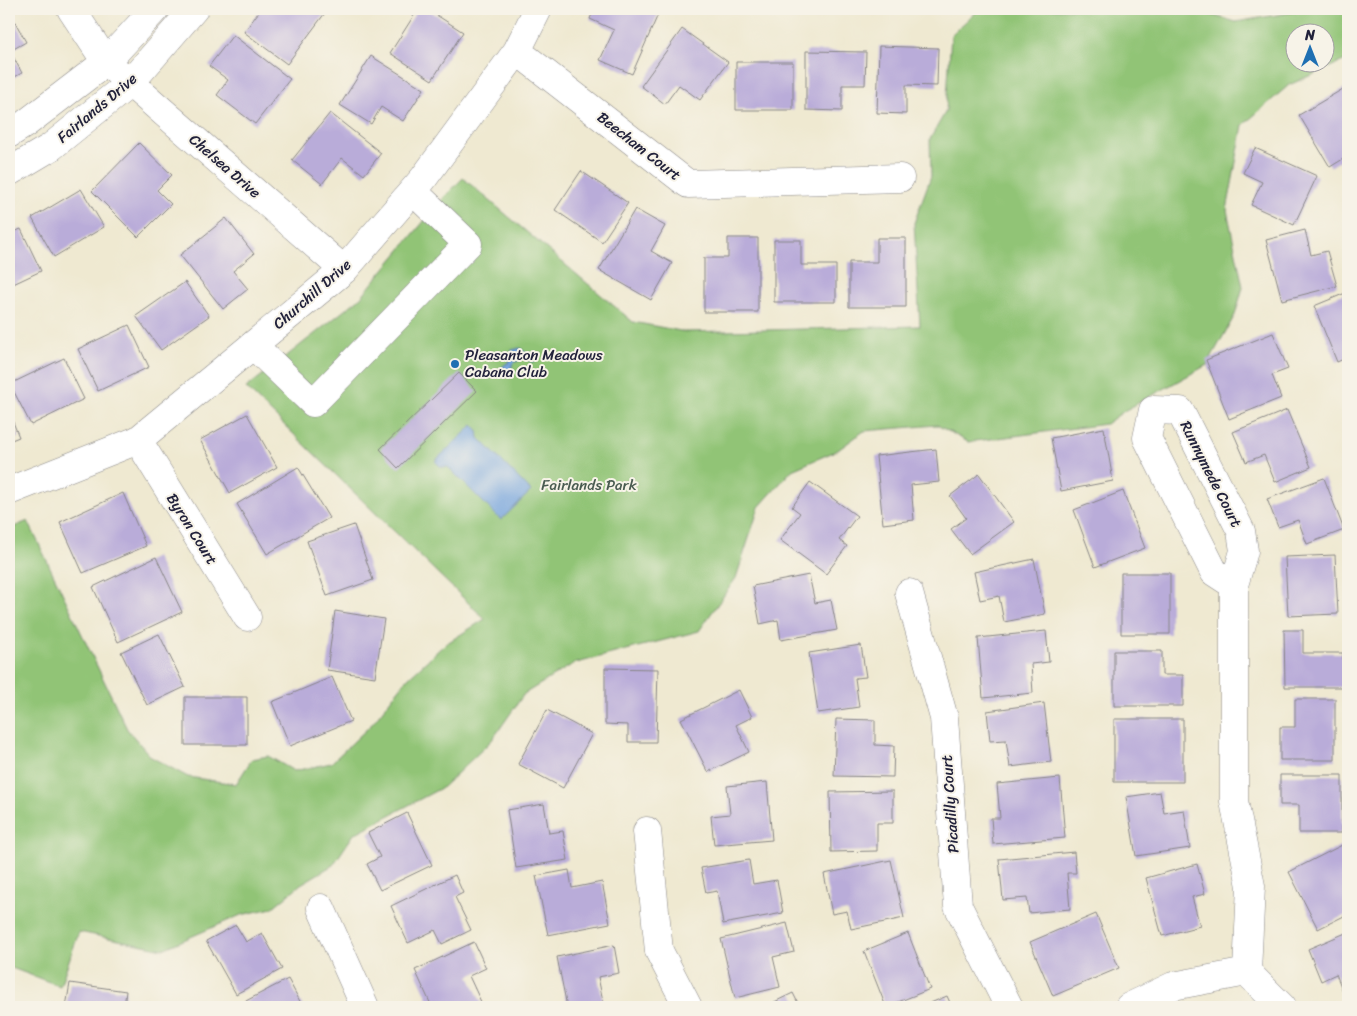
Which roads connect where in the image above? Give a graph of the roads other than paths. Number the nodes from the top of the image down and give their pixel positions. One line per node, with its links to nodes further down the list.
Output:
1 (71, 9): 6 (street, Chelsea Drive)
2 (155, 9): 6 (street, Fairlands Drive)
3 (194, 9): 7 (street, Fairlands Drive)
4 (538, 9): 5 (street, Churchill Drive)
5 (517, 51): 10 (street, Beecham Court); 11 (street, Churchill Drive)
6 (106, 62): 7 (street, Chelsea Drive); 8 (street, Fairlands Drive)
7 (130, 83): 9 (street, Fairlands Drive); 12 (street, Chelsea Drive)
8 (9, 134)
9 (9, 172)
10 (900, 178)
11 (413, 191): 12 (street, Churchill Drive); 13 (street)
12 (344, 270): 13 (street, Churchill Drive)
13 (253, 345): 14 (street, Churchill Drive)
14 (138, 440): 15 (street, Churchill Drive); 18 (street, Byron Court)
15 (9, 491)
16 (1234, 585): 16 (street, Runnymede Court); 21 (street, Runnymede Court)
17 (909, 593): 24 (street, Picadilly Court)
18 (247, 617)
19 (648, 832): 23 (street)
20 (321, 908): 22 (street)
21 (1247, 972): 25 (street); 26 (street)
22 (365, 1007)
23 (688, 1007)
24 (1009, 1007)
25 (1129, 1007)
26 (1282, 1007)

